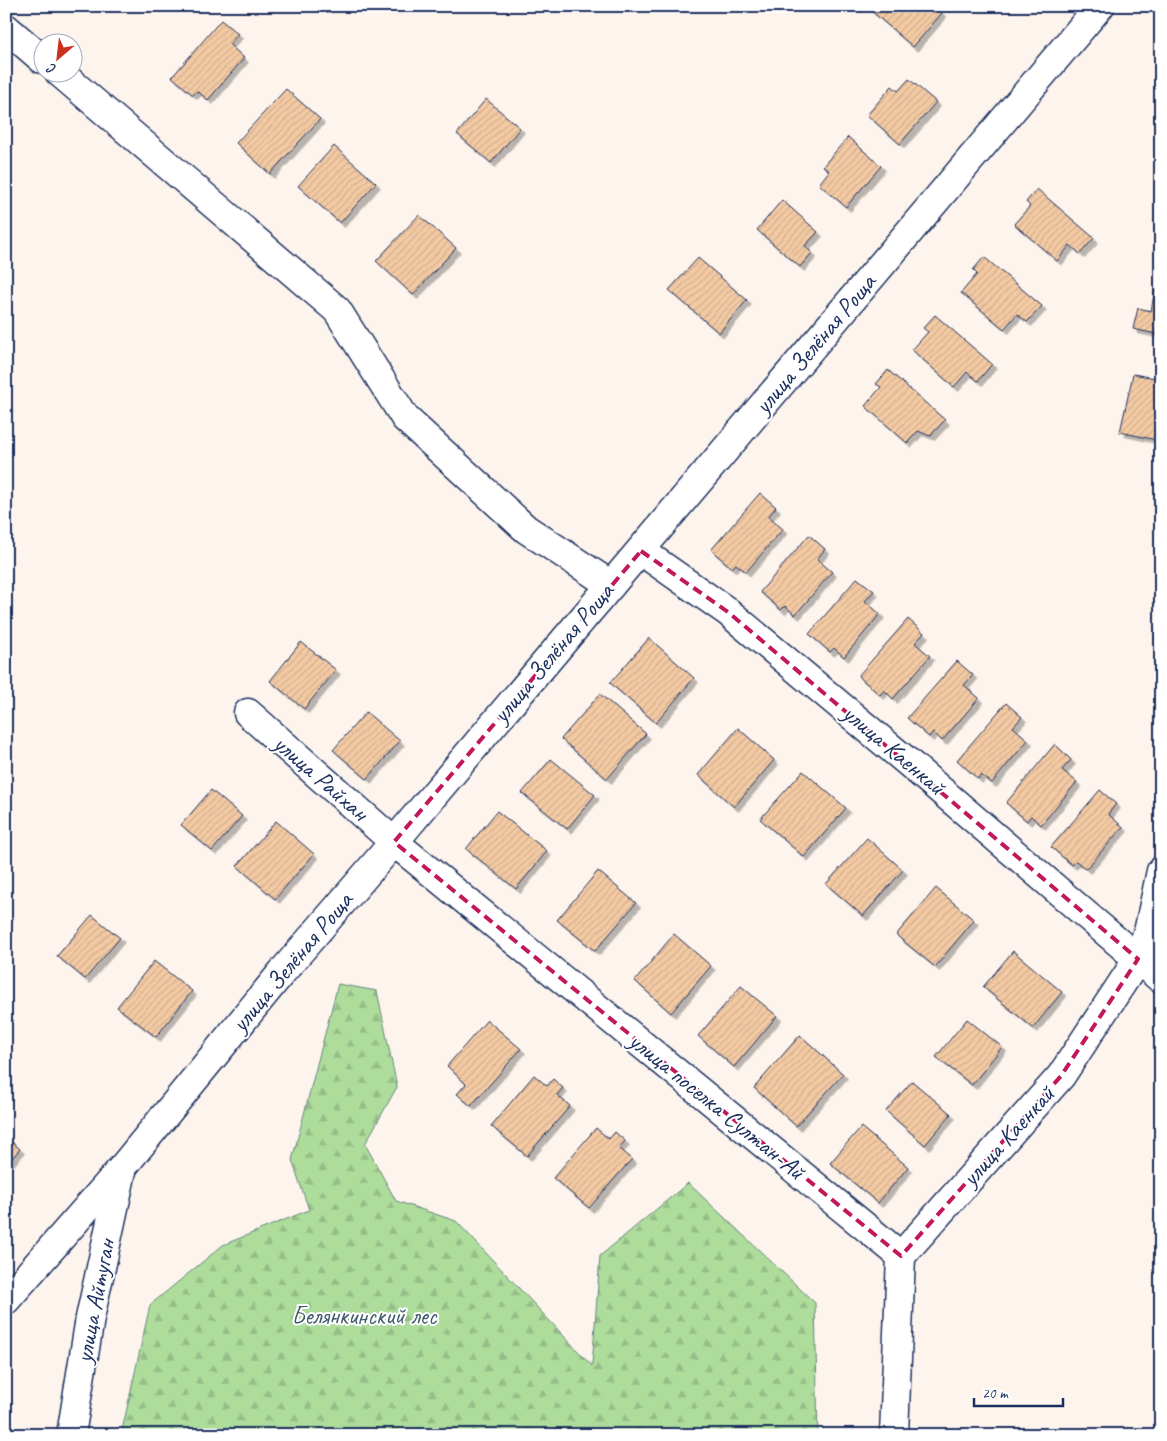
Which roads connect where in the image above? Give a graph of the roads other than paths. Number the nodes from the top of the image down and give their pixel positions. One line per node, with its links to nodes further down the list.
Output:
1 (1100, 6): 5 (street, улица Зелёная Роща)
2 (6, 28): 3 (street)
3 (32, 50)
4 (71, 82): 6 (street)
5 (641, 551): 6 (street, улица Зелёная Роща); 10 (street, улица Каенкай)
6 (611, 585): 8 (street, улица Зелёная Роща)
7 (248, 713): 8 (street, улица Райхан)
8 (394, 842): 12 (street, улица Зелёная Роща); 13 (street, улица поселка Султан-Ай)
9 (1161, 871): 10 (street, улица Каенкай)
10 (1138, 959): 11 (street, улица Каенкай); 13 (street, улица Каенкай)
11 (1161, 979)
12 (122, 1168): 14 (street, улица Зелёная Роща); 15 (street, улица Айтуган)
13 (901, 1256): 16 (street)
14 (6, 1300)
15 (71, 1435)
16 (894, 1435)

